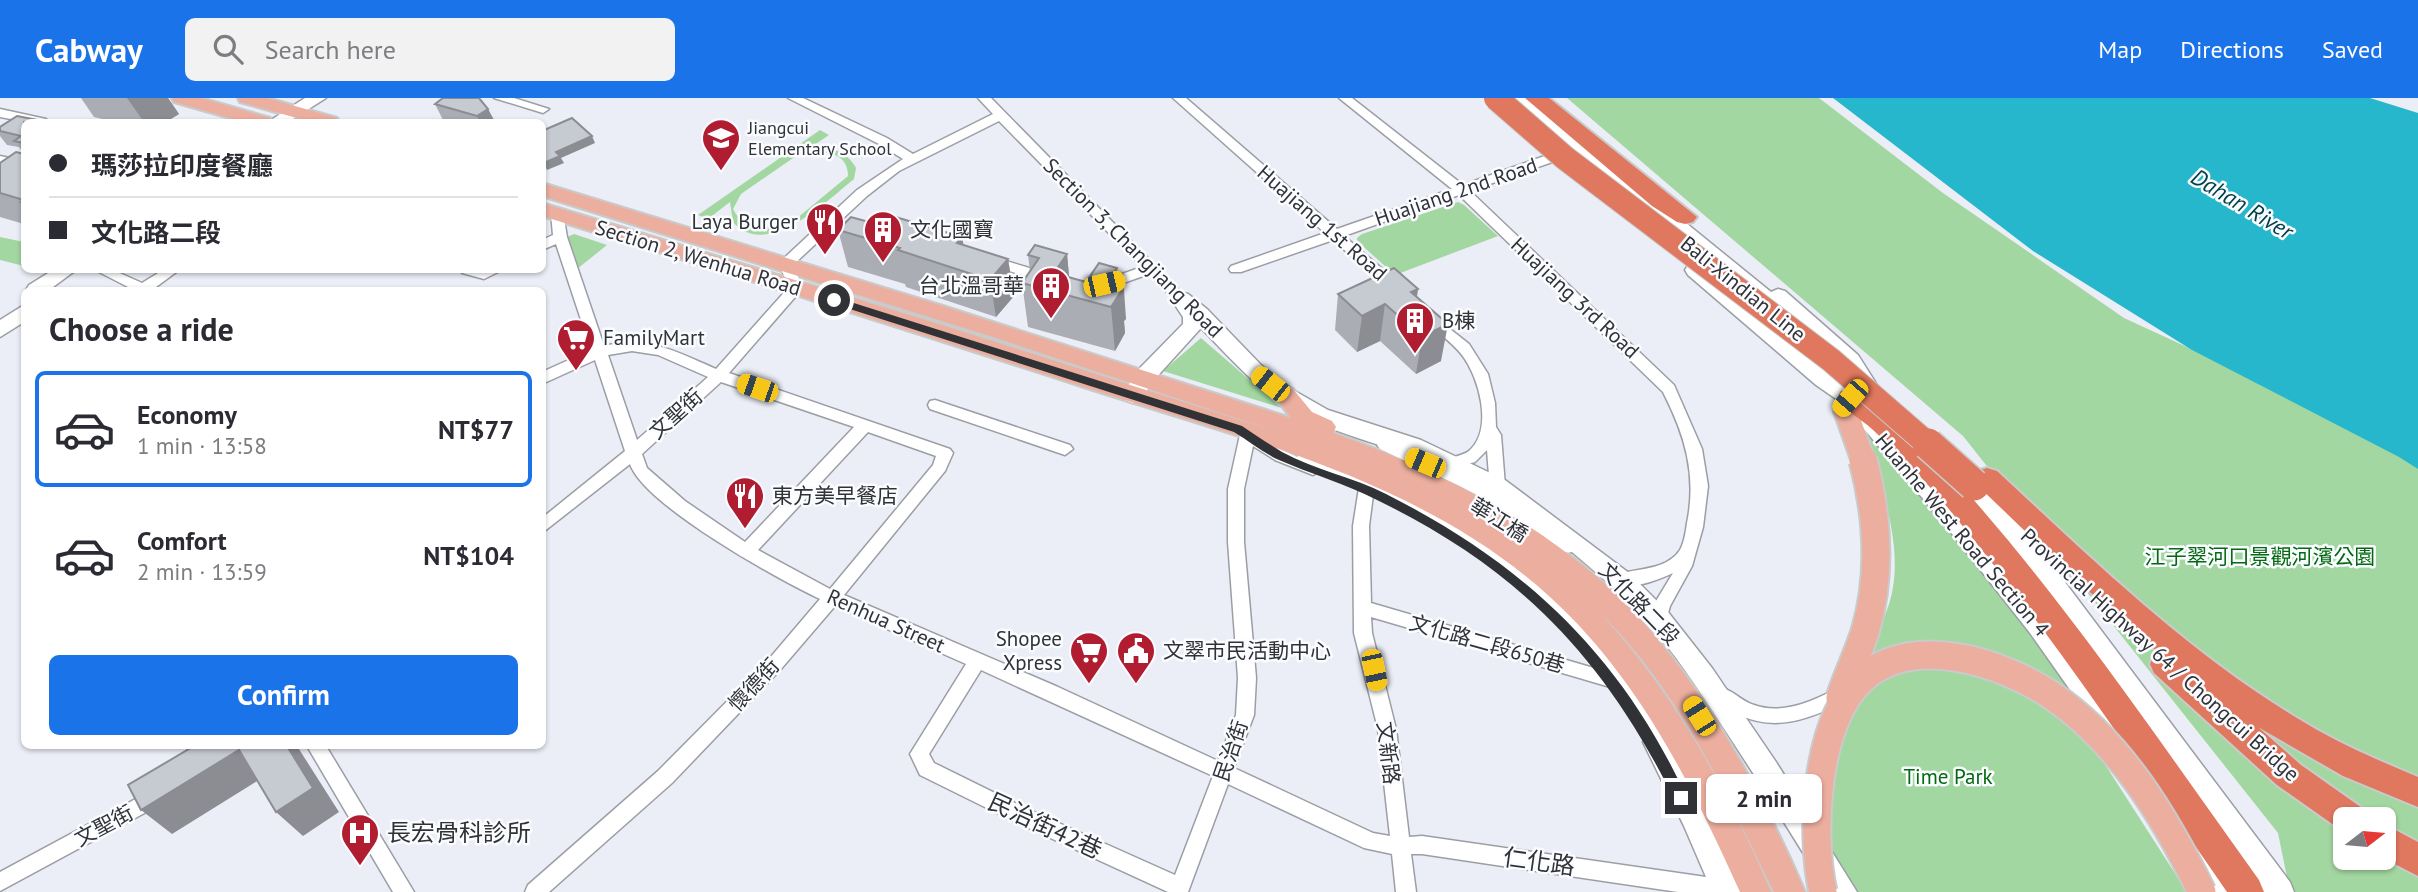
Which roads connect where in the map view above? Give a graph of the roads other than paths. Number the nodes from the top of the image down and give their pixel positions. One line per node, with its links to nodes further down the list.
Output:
1 (181, 98): 21 (main road)
2 (247, 98): 19 (main road)
3 (317, 98): 19 (main road)
4 (500, 98): 15 (street)
5 (794, 98): 24 (street)
6 (984, 98): 17 (street, Section 3, Changjiang Road)
7 (1179, 98): 32 (street, Huajiang 1st Road)
8 (1345, 98): 29 (street, Huajiang 3rd Road)
9 (1488, 98): 23 (main road, Huanhe West Road Section 4)
10 (1496, 98): 57 (highway, bridge)
11 (1507, 98): 27 (main road, Huanhe West Road Section 4); 57 (highway, Bali-Xindian Line, bridge)
12 (1522, 98): 63 (main road, Huanhe West Road Section 4); 75 (highway, Bali-Xindian Line)
13 (1536, 98): 31 (highway)
14 (1544, 98): 31 (street, Huanhe West Road Section 4)
15 (544, 109)
16 (0, 113): 18 (street)
17 (1000, 115): 24 (street); 37 (street, Section 3, Changjiang Road)
18 (14, 117): 20 (street); 22 (street)
19 (291, 117)
20 (25, 119)
21 (253, 119)
22 (0, 126)
23 (1557, 156): 27 (main road, Huanhe West Road Section 4); 29 (street, Huajiang 2nd Road)
24 (912, 159): 36 (street)
25 (0, 160): 26 (street)
26 (21, 164)
27 (1584, 176): 63 (main road, Huanhe West Road Section 4)
28 (546, 189): 36 (main road, Section 2, Wenhua Road)
29 (1463, 191): 32 (street, Huajiang 2nd Road); 78 (street, Huajiang 3rd Road)
30 (550, 211): 33 (street, Renhua Street); 48 (main road, Section 2, Wenhua Road)
31 (1685, 217): 63 (main road, Huanhe West Road Section 4)
32 (1335, 234): 38 (street, Huajiang 2nd Road); 68 (street, Huajiang 1st Road)
33 (560, 237): 34 (street); 56 (street, Renhua Street)
34 (546, 244)
35 (969, 254): 43 (street)
36 (786, 264): 48 (street); 61 (main road, Section 2, Wenhua Road)
37 (1149, 269): 49 (street); 50 (street, Section 3, Changjiang Road)
38 (1236, 269)
39 (62, 273): 44 (main road)
40 (80, 273): 45 (main road)
41 (108, 273): 46 (street)
42 (168, 273): 47 (street)
43 (1064, 282)
44 (40, 287)
45 (59, 287)
46 (138, 287)
47 (148, 287)
48 (796, 288): 59 (street, 文聖街); 61 (main road, Section 2, Wenhua Road)
49 (1087, 289)
50 (1181, 299): 55 (main road); 58 (main road, Section 3, Changjiang Road)
51 (21, 301): 53 (main road)
52 (21, 314): 54 (main road)
53 (0, 316)
54 (0, 330)
55 (1180, 342): 58 (main road); 61 (main road)
56 (598, 352): 59 (street); 60 (street); 71 (street, Renhua Street)
57 (1831, 360): 75 (highway, Bali-Xindian Line, bridge)
58 (1246, 363): 64 (main road, Section 3, Changjiang Road)
59 (717, 375): 67 (street); 71 (street, 文聖街)
60 (546, 377)
61 (1138, 386): 62 (main road, Section 2, Wenhua Road); 69 (main road, Section 2, Wenhua Road)
62 (1174, 389): 80 (main road, 華江橋)
63 (1859, 393): 75 (highway); 87 (street); 88 (main road, bridge); 110 (main road, Huanhe West Road Section 4)
64 (1285, 395): 66 (main road, Section 3, Changjiang Road); 80 (main road)
65 (935, 405): 70 (street)
66 (1341, 424): 72 (main road, 文化路二段); 91 (street)
67 (865, 425): 77 (street); 81 (street, 懷德街)
68 (1488, 427): 72 (street); 73 (street, Huajiang 1st Road)
69 (1243, 432): 74 (street); 90 (street, 民治街); 91 (main road, Section 2, Wenhua Road)
70 (1065, 449)
71 (634, 453): 76 (street, 文聖街); 77 (street, Renhua Street)
72 (1449, 464): 73 (main road, 文化路二段)
73 (1497, 486): 79 (main road, 文化路二段)
74 (1366, 489): 82 (street, 文新路); 86 (street)
75 (1966, 493): 93 (highway, Provincial Highway 64 / Chongcui Bridge); 94 (highway, Provincial Highway 64 / Chongcui Bridge); 111 (street); 112 (highway); 113 (highway); 114 (street); 115 (main road, Huanhe West Road Section 4)
76 (546, 524)
77 (747, 551): 81 (street, Renhua Street)
78 (1686, 554): 79 (street); 83 (street, Huajiang 3rd Road)
79 (1621, 580): 83 (main road, 文化路二段)
80 (1594, 590): 91 (main road, 華江橋)
81 (831, 598): 84 (street, Renhua Street); 103 (street, 懷德街)
82 (1363, 608): 86 (street, 文化路二段650巷); 95 (street, 文新路)
83 (1659, 619): 85 (main road, 文化路二段)
84 (977, 662): 90 (street, Renhua Street); 100 (street, 民治街42巷)
85 (1703, 676): 87 (street); 98 (main road, 文化路二段)
86 (1611, 680): 101 (street)
87 (1836, 698): 98 (street)
88 (1829, 735): 98 (main road, bridge); 109 (main road, bridge)
89 (318, 749): 102 (street)
90 (1223, 774): 95 (street, Renhua Street); 100 (street, 民治街)
91 (1721, 780): 101 (street); 105 (main road); 106 (main road); 107 (street, bridge)
92 (167, 791): 99 (street, 文聖街)
93 (2418, 792)
94 (2333, 807)
95 (1399, 846): 101 (street, 仁化路); 104 (street, 文新路)
96 (2396, 847): 97 (highway)
97 (2418, 860)
98 (1825, 879): 108 (main road, 文化路二段)
99 (0, 882)
100 (1179, 890)
101 (1726, 891)
102 (404, 892)
103 (535, 892)
104 (1406, 892)
105 (1756, 892)
106 (1790, 892)
107 (1829, 892)
108 (1843, 892)
109 (2202, 892)
110 (2219, 892)
111 (2237, 892)
112 (2247, 892)
113 (2262, 892)
114 (2273, 892)
115 (2280, 892)

